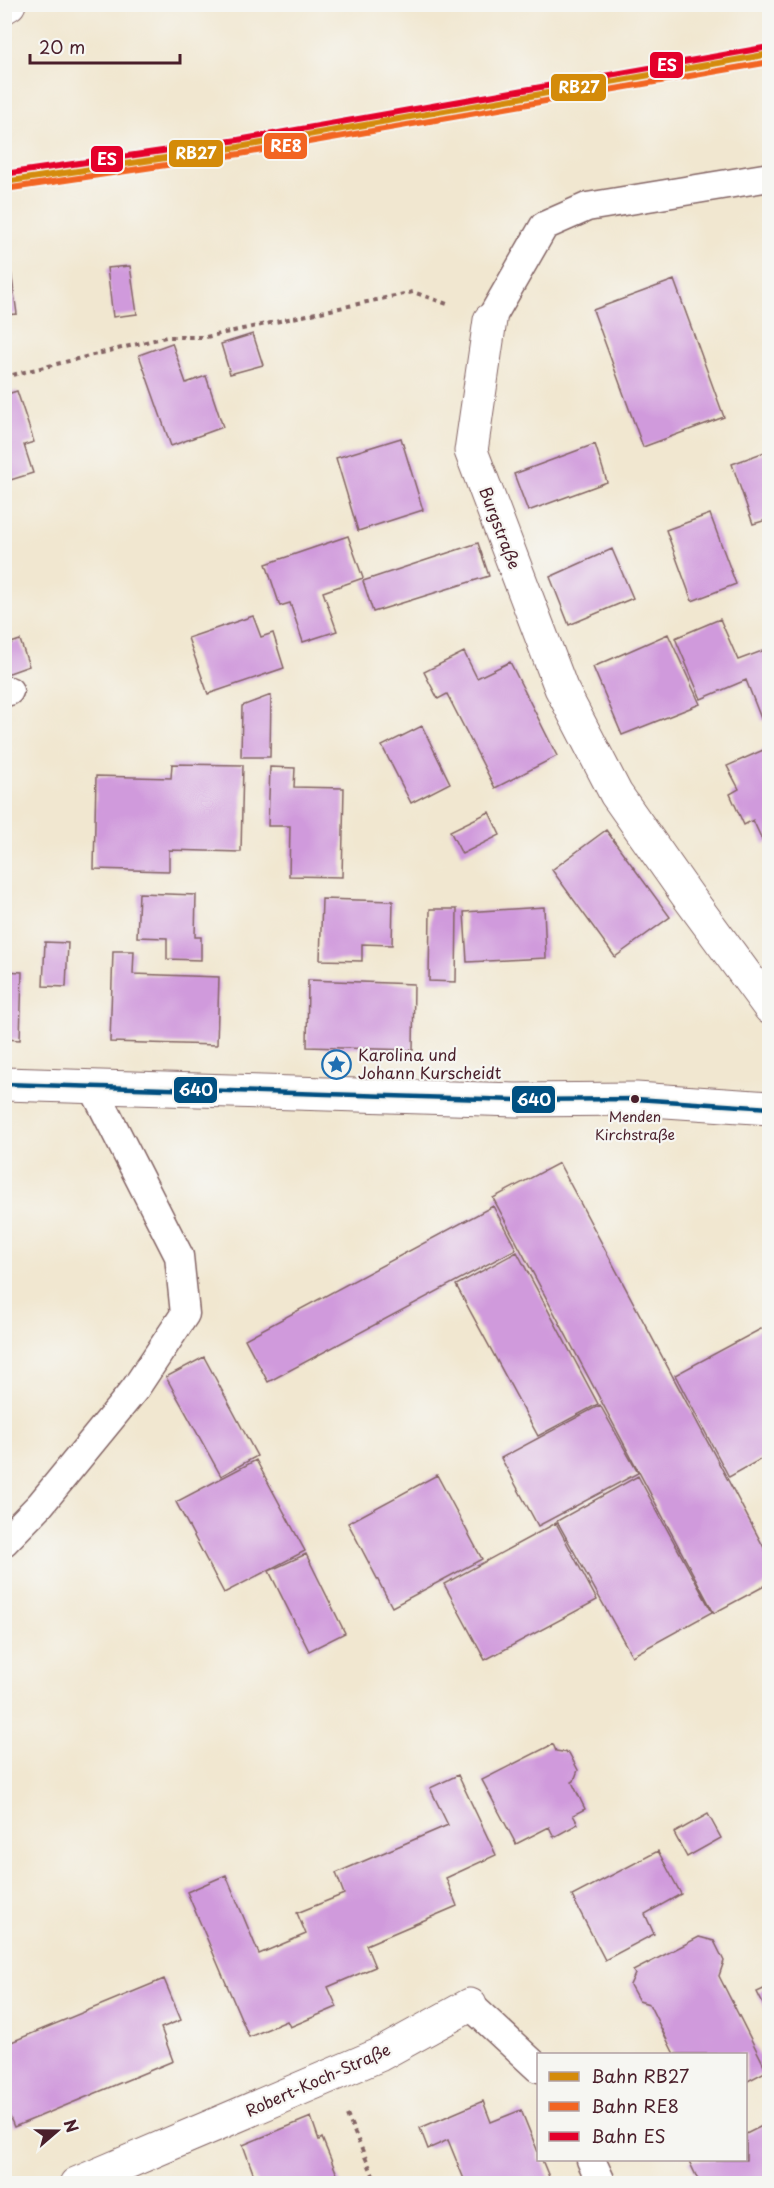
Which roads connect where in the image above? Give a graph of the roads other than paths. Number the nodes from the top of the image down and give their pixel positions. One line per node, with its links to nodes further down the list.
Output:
1 (9, 4): 2 (street)
2 (4, 7)
3 (770, 177): 4 (lane, Burgstraße)
4 (490, 320): 5 (street, Burgstraße)
5 (770, 1008)
6 (4, 1084): 7 (street)
7 (93, 1087): 8 (street); 9 (lane)
8 (770, 1108)
9 (4, 1542)
10 (470, 2005): 11 (lane, Robert-Koch-Straße); 13 (street, Robert-Koch-Straße)
11 (537, 2067)
12 (591, 2161): 14 (lane)
13 (76, 2184)
14 (602, 2184)

